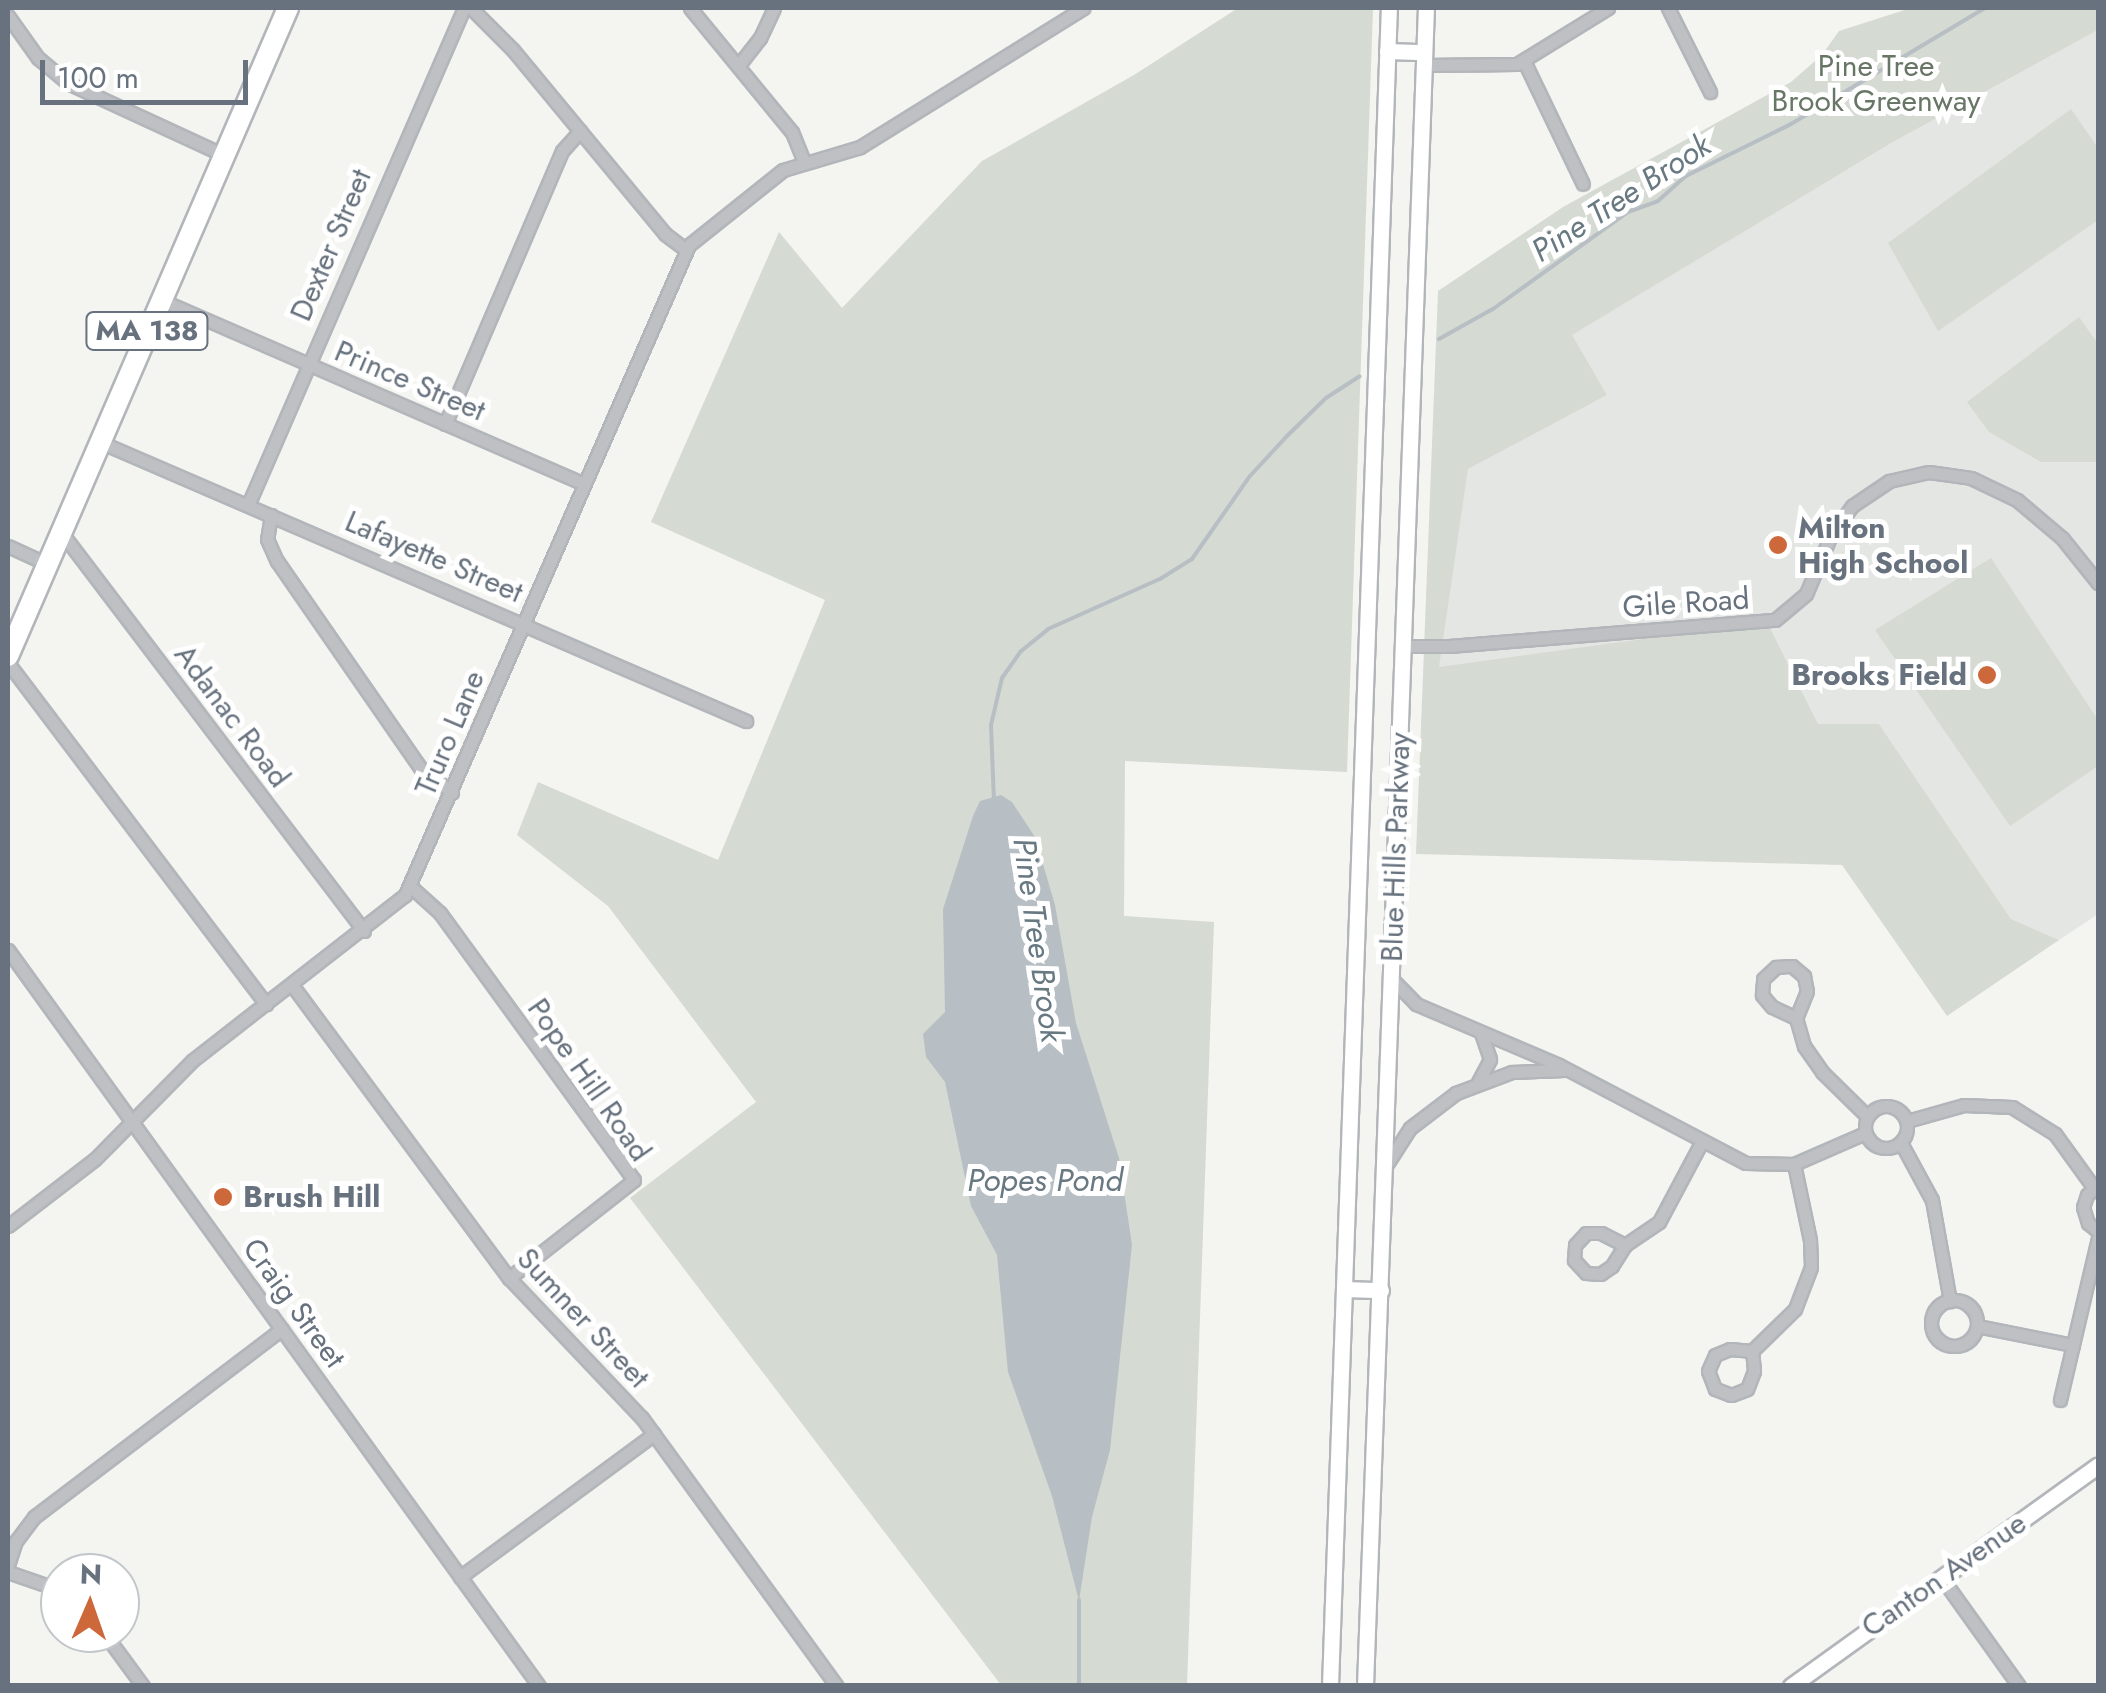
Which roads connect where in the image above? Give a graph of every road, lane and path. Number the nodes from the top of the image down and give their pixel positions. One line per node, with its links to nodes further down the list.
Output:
1 (288, 8): 17 (highway, MA 138)
2 (468, 8): 16 (street); 22 (street, Dexter Street)
3 (690, 8): 14 (street)
4 (774, 8): 14 (street)
5 (1083, 8): 18 (street, Truro Lane)
6 (1389, 8): 11 (main road, Blue Hills Parkway)
7 (1426, 8): 12 (main road, Blue Hills Parkway)
8 (1608, 8): 13 (street)
9 (1668, 8): 15 (street)
10 (8, 16): 17 (street)
11 (1387, 51): 12 (main road); 60 (main road, Blue Hills Parkway)
12 (1424, 58): 13 (street); 33 (main road, Blue Hills Parkway)
13 (1524, 61): 19 (street)
14 (738, 66): 18 (street)
15 (1710, 92)
16 (580, 131): 20 (street); 23 (street)
17 (224, 155): 21 (highway, MA 138)
18 (804, 160): 20 (street, Truro Lane)
19 (1583, 184)
20 (686, 250): 25 (street, Truro Lane)
21 (161, 300): 22 (street, Prince Street); 24 (highway, MA 138)
22 (308, 364): 23 (street, Prince Street); 26 (street, Dexter Street)
23 (445, 424): 25 (street, Prince Street)
24 (100, 442): 26 (street, Lafayette Street); 28 (highway, MA 138)
25 (584, 484): 32 (street, Truro Lane)
26 (248, 505): 27 (street, Lafayette Street)
27 (271, 515): 32 (street, Lafayette Street); 36 (street)
28 (61, 532): 30 (highway, MA 138); 38 (street, Adanac Road)
29 (8, 546): 30 (street)
30 (47, 564): 34 (highway, MA 138)
31 (2098, 583): 33 (street, Gile Road)
32 (524, 622): 35 (street, Lafayette Street); 36 (street, Truro Lane)
33 (1402, 646): 40 (main road, Blue Hills Parkway)
34 (8, 659): 42 (street)
35 (746, 722)
36 (452, 792): 37 (street, Truro Lane)
37 (410, 886): 38 (street, Truro Lane); 59 (street, Pope Hill Road)
38 (364, 931): 41 (street, Truro Lane)
39 (8, 950): 48 (street, Craig Street)
40 (1392, 978): 44 (street); 54 (main road, Blue Hills Parkway)
41 (292, 985): 42 (street, Truro Lane); 59 (street, Sumner Street)
42 (266, 1004): 48 (street, Truro Lane)
43 (1796, 1018): 43 (street); 47 (street)
44 (1478, 1030): 45 (street); 46 (street)
45 (1573, 1071): 46 (street); 51 (street)
46 (1478, 1082): 54 (street)
47 (1867, 1116): 49 (street); 50 (street)
48 (133, 1120): 56 (street, Truro Lane); 64 (street, Craig Street)
49 (1908, 1121): 52 (street); 55 (street)
50 (1866, 1133): 52 (street); 53 (street)
51 (1702, 1142): 53 (street); 58 (street)
52 (1901, 1143): 62 (street)
53 (1794, 1164): 66 (street)
54 (1385, 1168): 61 (main road, Blue Hills Parkway)
55 (2096, 1187): 57 (street)
56 (8, 1226)
57 (2098, 1234): 65 (street)
58 (1624, 1245): 58 (street)
59 (509, 1278): 68 (street, Sumner Street)
60 (1345, 1289): 61 (main road); 78 (main road, Blue Hills Parkway)
61 (1381, 1290): 79 (main road, Blue Hills Parkway)
62 (1950, 1300): 63 (street); 63 (street)
63 (1977, 1326): 65 (street)
64 (282, 1329): 70 (street); 71 (street, Craig Street)
65 (2073, 1345): 67 (street)
66 (1752, 1351): 66 (street)
67 (2060, 1400)
68 (654, 1434): 71 (street); 77 (street, Sumner Street)
69 (2098, 1465): 72 (main road, Canton Avenue)
70 (8, 1569): 73 (street)
71 (460, 1577): 76 (street, Craig Street)
72 (1941, 1577): 80 (main road, Canton Avenue); 81 (street)
73 (40, 1582)
74 (119, 1653): 75 (street)
75 (143, 1686)
76 (539, 1686)
77 (836, 1686)
78 (1330, 1686)
79 (1365, 1686)
80 (1790, 1686)
81 (2019, 1686)

